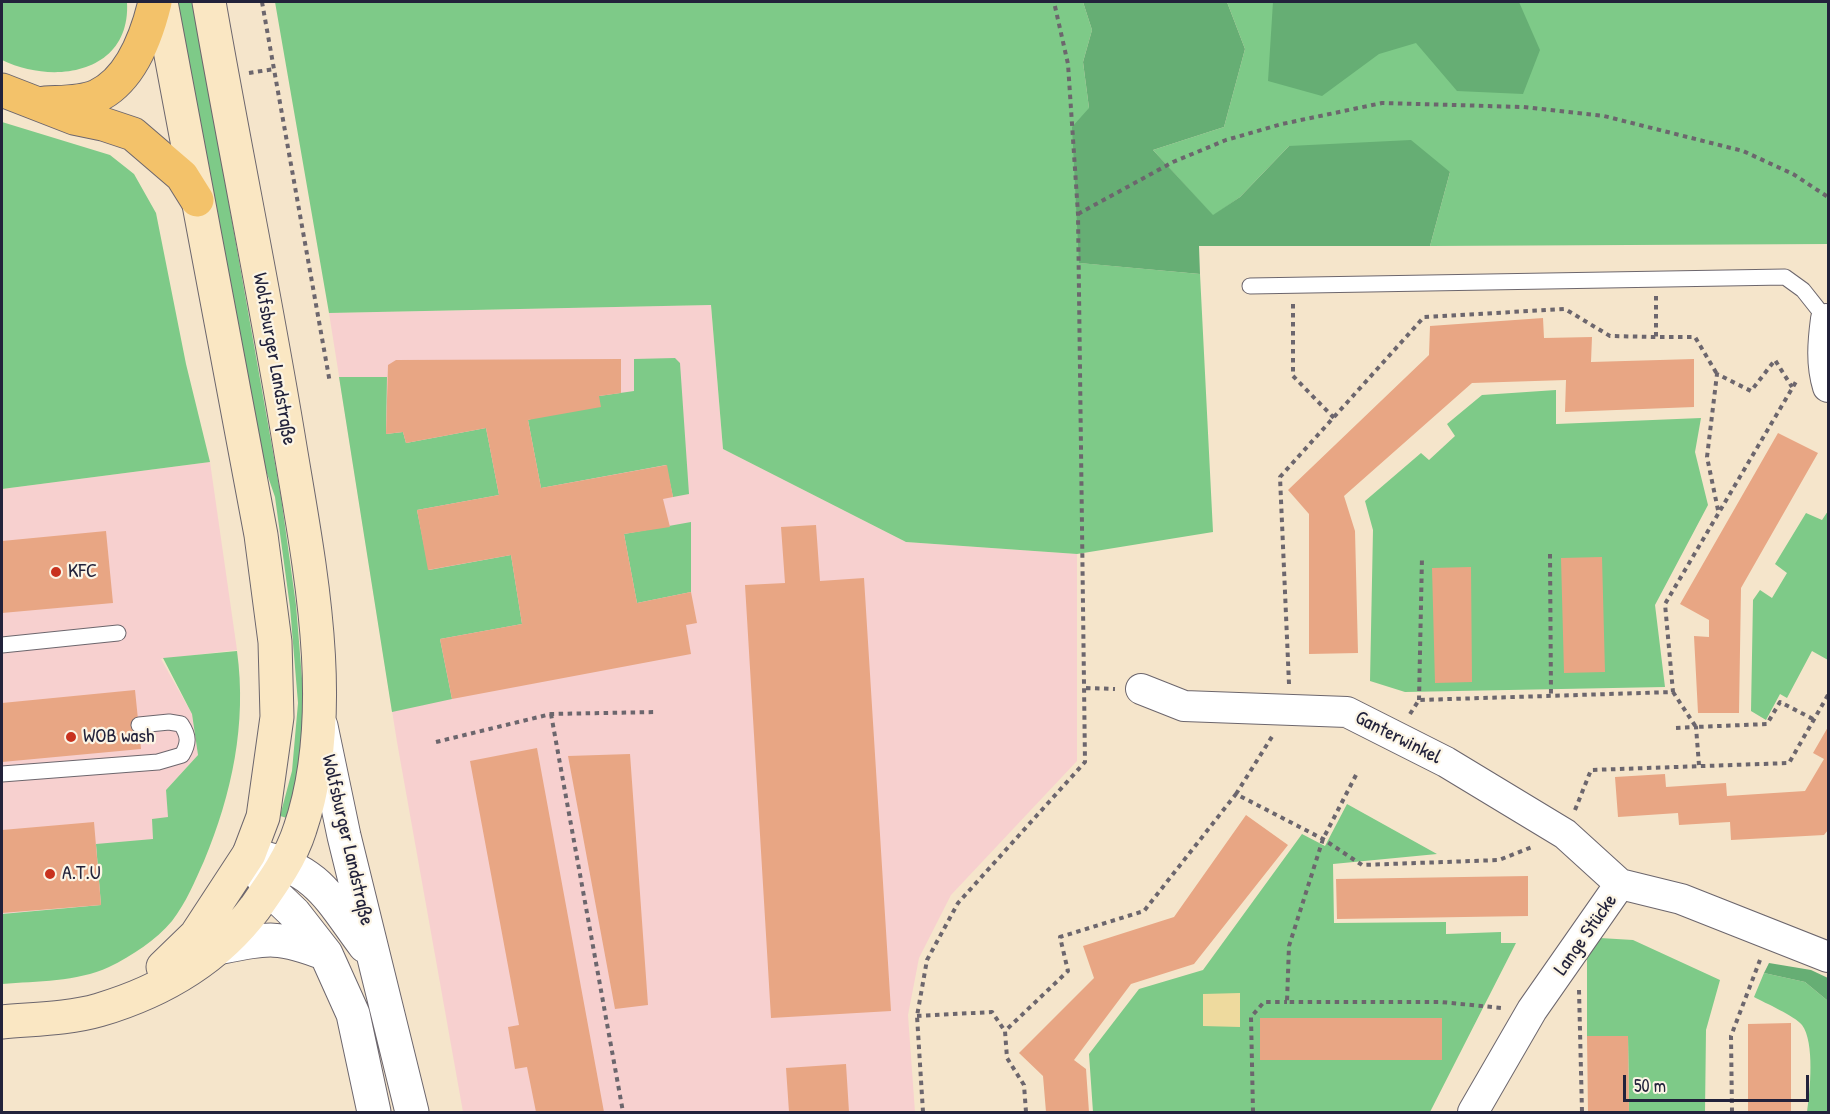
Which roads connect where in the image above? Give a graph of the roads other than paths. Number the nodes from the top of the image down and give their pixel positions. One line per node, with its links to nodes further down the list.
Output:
1 (155, 2): 5 (highway)
2 (161, 2): 6 (main road)
3 (209, 2): 13 (main road, Wolfsburger Landstraße)
4 (2, 90): 5 (highway)
5 (37, 104): 6 (highway)
6 (197, 200): 16 (main road)
7 (1250, 286): 8 (lane)
8 (1824, 333): 9 (street)
9 (1828, 387)
10 (118, 633): 11 (lane)
11 (2, 645)
12 (1141, 689): 18 (street, Ganterwinkel)
13 (320, 720): 17 (main road, Wolfsburger Landstraße); 22 (street, Wolfsburger Landstraße)
14 (139, 724): 15 (lane)
15 (2, 774)
16 (249, 854): 17 (street, Wolfsburger Landstraße); 23 (main road)
17 (277, 876): 19 (main road); 20 (street, Wolfsburger Landstraße); 22 (street, Wolfsburger Landstraße)
18 (1620, 884): 21 (street, Lange Stücke); 27 (street, Lange Stücke)
19 (218, 948): 20 (street); 23 (main road)
20 (326, 954): 25 (street, Wolfsburger Landstraße)
21 (1828, 957)
22 (375, 960): 26 (street, Wolfsburger Landstraße)
23 (127, 1000): 24 (main road)
24 (2, 1022)
25 (374, 1113)
26 (412, 1113)
27 (1473, 1113)

